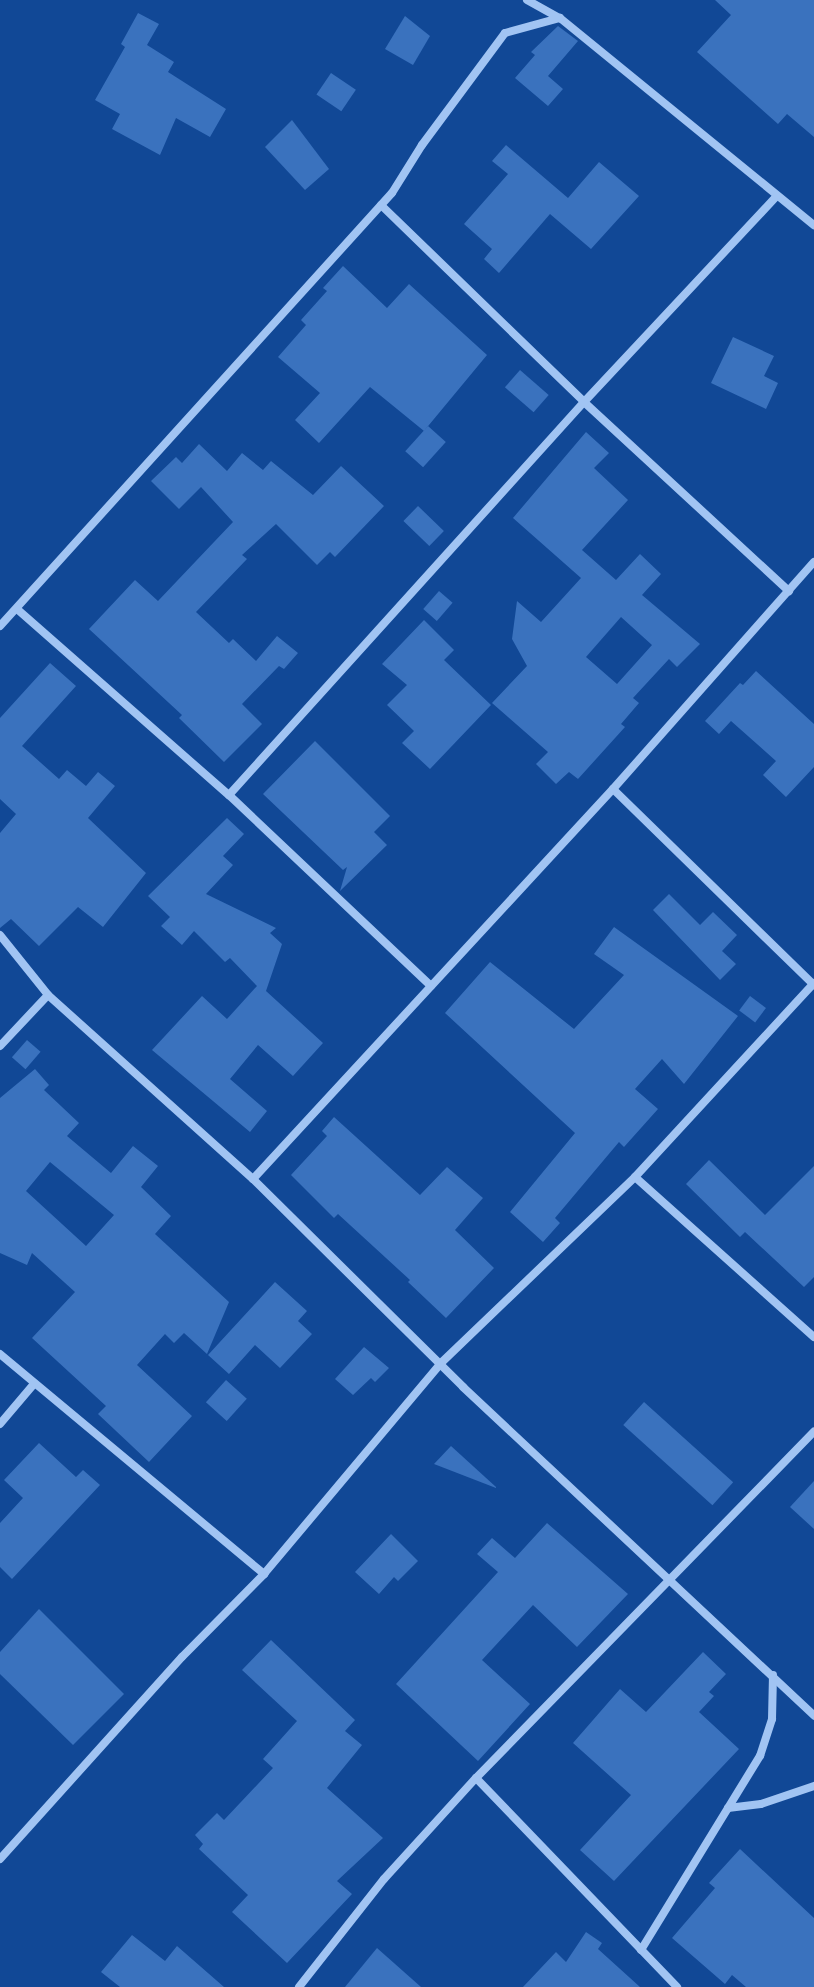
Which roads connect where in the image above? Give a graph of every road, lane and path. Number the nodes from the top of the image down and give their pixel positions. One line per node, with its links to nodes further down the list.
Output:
1 (527, 0): 2 (street)
2 (560, 18): 3 (street); 4 (street)
3 (777, 196): 5 (street); 6 (street)
4 (381, 205): 6 (street); 9 (street)
5 (814, 225)
6 (584, 402): 8 (street); 12 (street)
7 (814, 562): 8 (street)
8 (789, 591): 11 (street)
9 (17, 609): 10 (street); 12 (street)
10 (0, 626)
11 (613, 789): 14 (street); 15 (street)
12 (229, 795): 15 (street)
13 (0, 935): 16 (street)
14 (814, 984): 18 (street)
15 (431, 986): 19 (street)
16 (48, 995): 17 (street); 19 (street)
17 (0, 1046)
18 (635, 1177): 20 (street); 22 (street)
19 (253, 1179): 22 (street)
20 (814, 1337)
21 (0, 1354): 23 (street)
22 (441, 1363): 26 (street); 27 (street)
23 (33, 1385): 24 (street); 26 (street)
24 (0, 1424)
25 (814, 1432): 27 (street)
26 (264, 1574): 33 (street)
27 (669, 1580): 28 (street); 30 (street)
28 (773, 1675): 29 (street); 32 (street)
29 (814, 1716)
30 (476, 1778): 34 (street); 35 (street)
31 (814, 1786): 32 (street)
32 (728, 1808): 34 (street)
33 (0, 1859)
34 (641, 1950): 36 (street)
35 (299, 1987)
36 (677, 1987)

